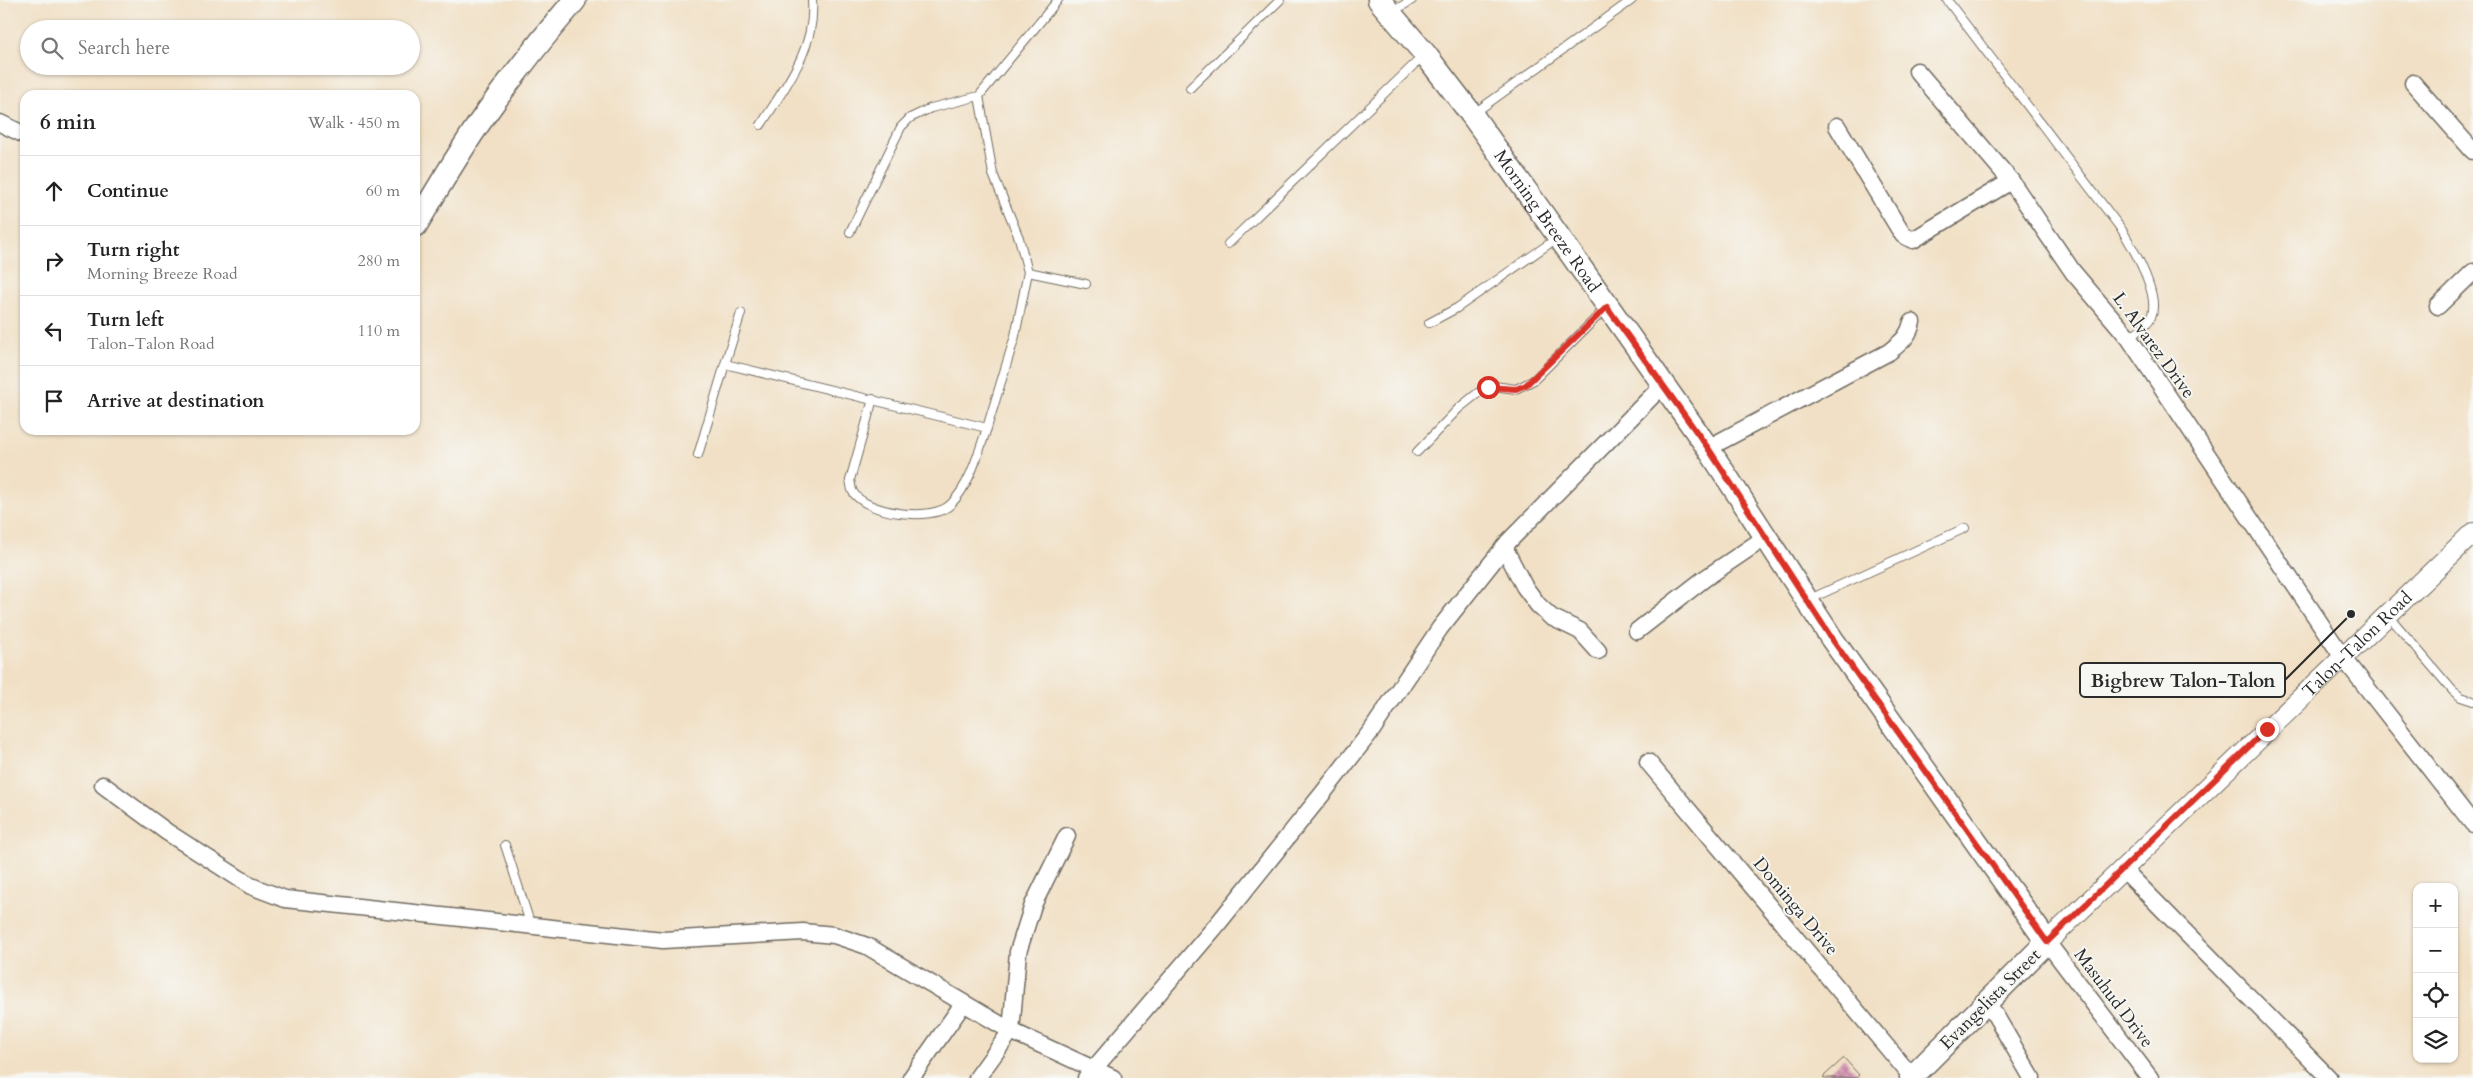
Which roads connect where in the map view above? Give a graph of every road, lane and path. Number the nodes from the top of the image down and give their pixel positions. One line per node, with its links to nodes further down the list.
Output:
1 (575, 0): 21 (main road)
2 (812, 0): 16 (lane)
3 (1058, 0): 13 (lane)
4 (1280, 0): 12 (lane)
5 (1412, 0): 8 (lane)
6 (1632, 0): 14 (lane)
7 (1947, 0): 33 (lane)
8 (1385, 7): 9 (main road, Morning Breeze Road)
9 (1425, 54): 14 (main road, Morning Breeze Road); 24 (lane)
10 (1917, 71): 20 (street, L. Alvarez Drive)
11 (2413, 83): 19 (street)
12 (1190, 88)
13 (979, 96): 22 (lane); 25 (lane)
14 (1472, 115): 23 (main road, Morning Breeze Road)
15 (0, 123): 18 (street)
16 (761, 125)
17 (1837, 126): 20 (street)
18 (20, 133)
19 (2473, 150)
20 (2011, 181): 33 (street, L. Alvarez Drive)
21 (420, 218)
22 (850, 232)
23 (1559, 237): 29 (main road, Morning Breeze Road); 32 (lane)
24 (1228, 244)
25 (1028, 272): 27 (lane); 37 (lane)
26 (2473, 272): 28 (street)
27 (1086, 284)
28 (2438, 306)
29 (1607, 307): 35 (main road, Morning Breeze Road); 39 (lane)
30 (741, 313): 34 (lane)
31 (1912, 322): 38 (street)
32 (1429, 323)
33 (2129, 338): 49 (street, L. Alvarez Drive)
34 (725, 364): 36 (lane); 40 (lane)
35 (1662, 386): 38 (main road, Morning Breeze Road); 44 (street)
36 (873, 399): 37 (lane); 37 (lane)
37 (987, 428)
38 (1708, 448): 43 (main road, Morning Breeze Road)
39 (1417, 452)
40 (698, 455)
41 (1965, 528): 45 (lane)
42 (2473, 533): 46 (street, Talon-Talon Road)
43 (1766, 537): 45 (main road, Morning Breeze Road); 47 (street)
44 (1504, 547): 48 (street); 62 (street)
45 (1806, 601): 58 (main road, Morning Breeze Road)
46 (2388, 615): 49 (street, Talon-Talon Road); 50 (lane)
47 (1637, 631)
48 (1598, 651)
49 (2342, 656): 53 (street, L. Alvarez Drive); 56 (street, Talon-Talon Road)
50 (2473, 701)
51 (1648, 762): 66 (street, Dominga Drive)
52 (103, 785): 57 (street)
53 (2473, 824)
54 (1067, 836): 61 (street)
55 (505, 845): 57 (lane)
56 (2123, 869): 58 (street, Talon-Talon Road); 69 (street)
57 (531, 926): 60 (street)
58 (2047, 942): 59 (main road, Evangelista Street); 68 (street, Masuhud Drive)
59 (1987, 1001): 66 (main road, Evangelista Street); 67 (street)
60 (963, 1004): 61 (street); 63 (street)
61 (1011, 1031): 62 (street); 64 (street)
62 (1089, 1074): 65 (street)
63 (911, 1078)
64 (977, 1078)
65 (1113, 1078)
66 (1912, 1078)
67 (2032, 1078)
68 (2150, 1078)
69 (2329, 1078)

